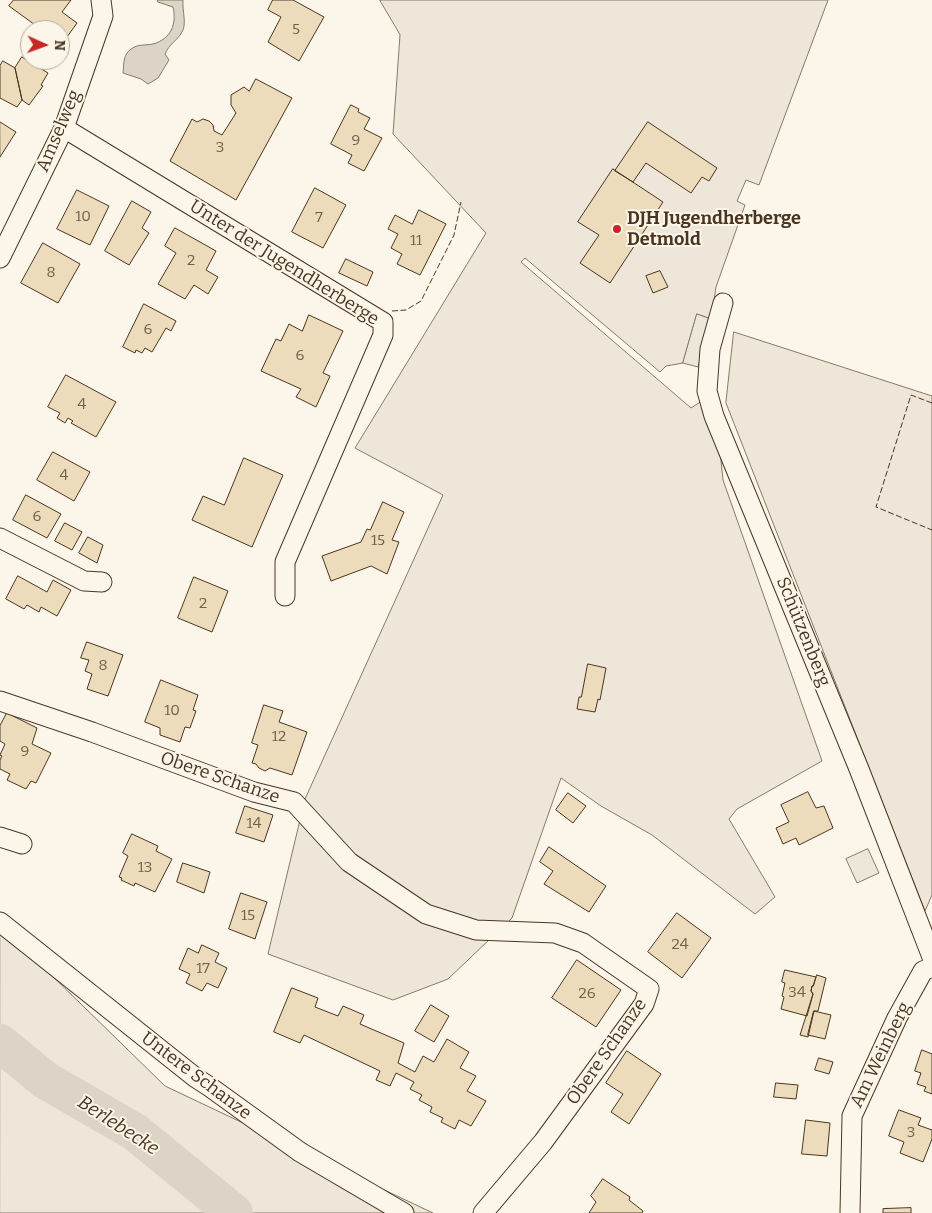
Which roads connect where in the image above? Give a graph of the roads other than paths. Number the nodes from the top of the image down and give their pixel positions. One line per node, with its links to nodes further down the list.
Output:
1 (101, 0): 2 (street, Amselweg)
2 (64, 128): 3 (street, Amselweg); 7 (street, Unter der Jugendherberge)
3 (0, 258)
4 (722, 303): 12 (street, Schützenberg)
5 (0, 538): 6 (street)
6 (102, 582)
7 (285, 596)
8 (0, 701): 15 (street, Obere Schanze)
9 (0, 837): 10 (street)
10 (22, 844)
11 (0, 922): 14 (street, Untere Schanze)
12 (932, 957)
13 (932, 967): 16 (street, Am Weinberg)
14 (404, 1213)
15 (484, 1213)
16 (850, 1213)

